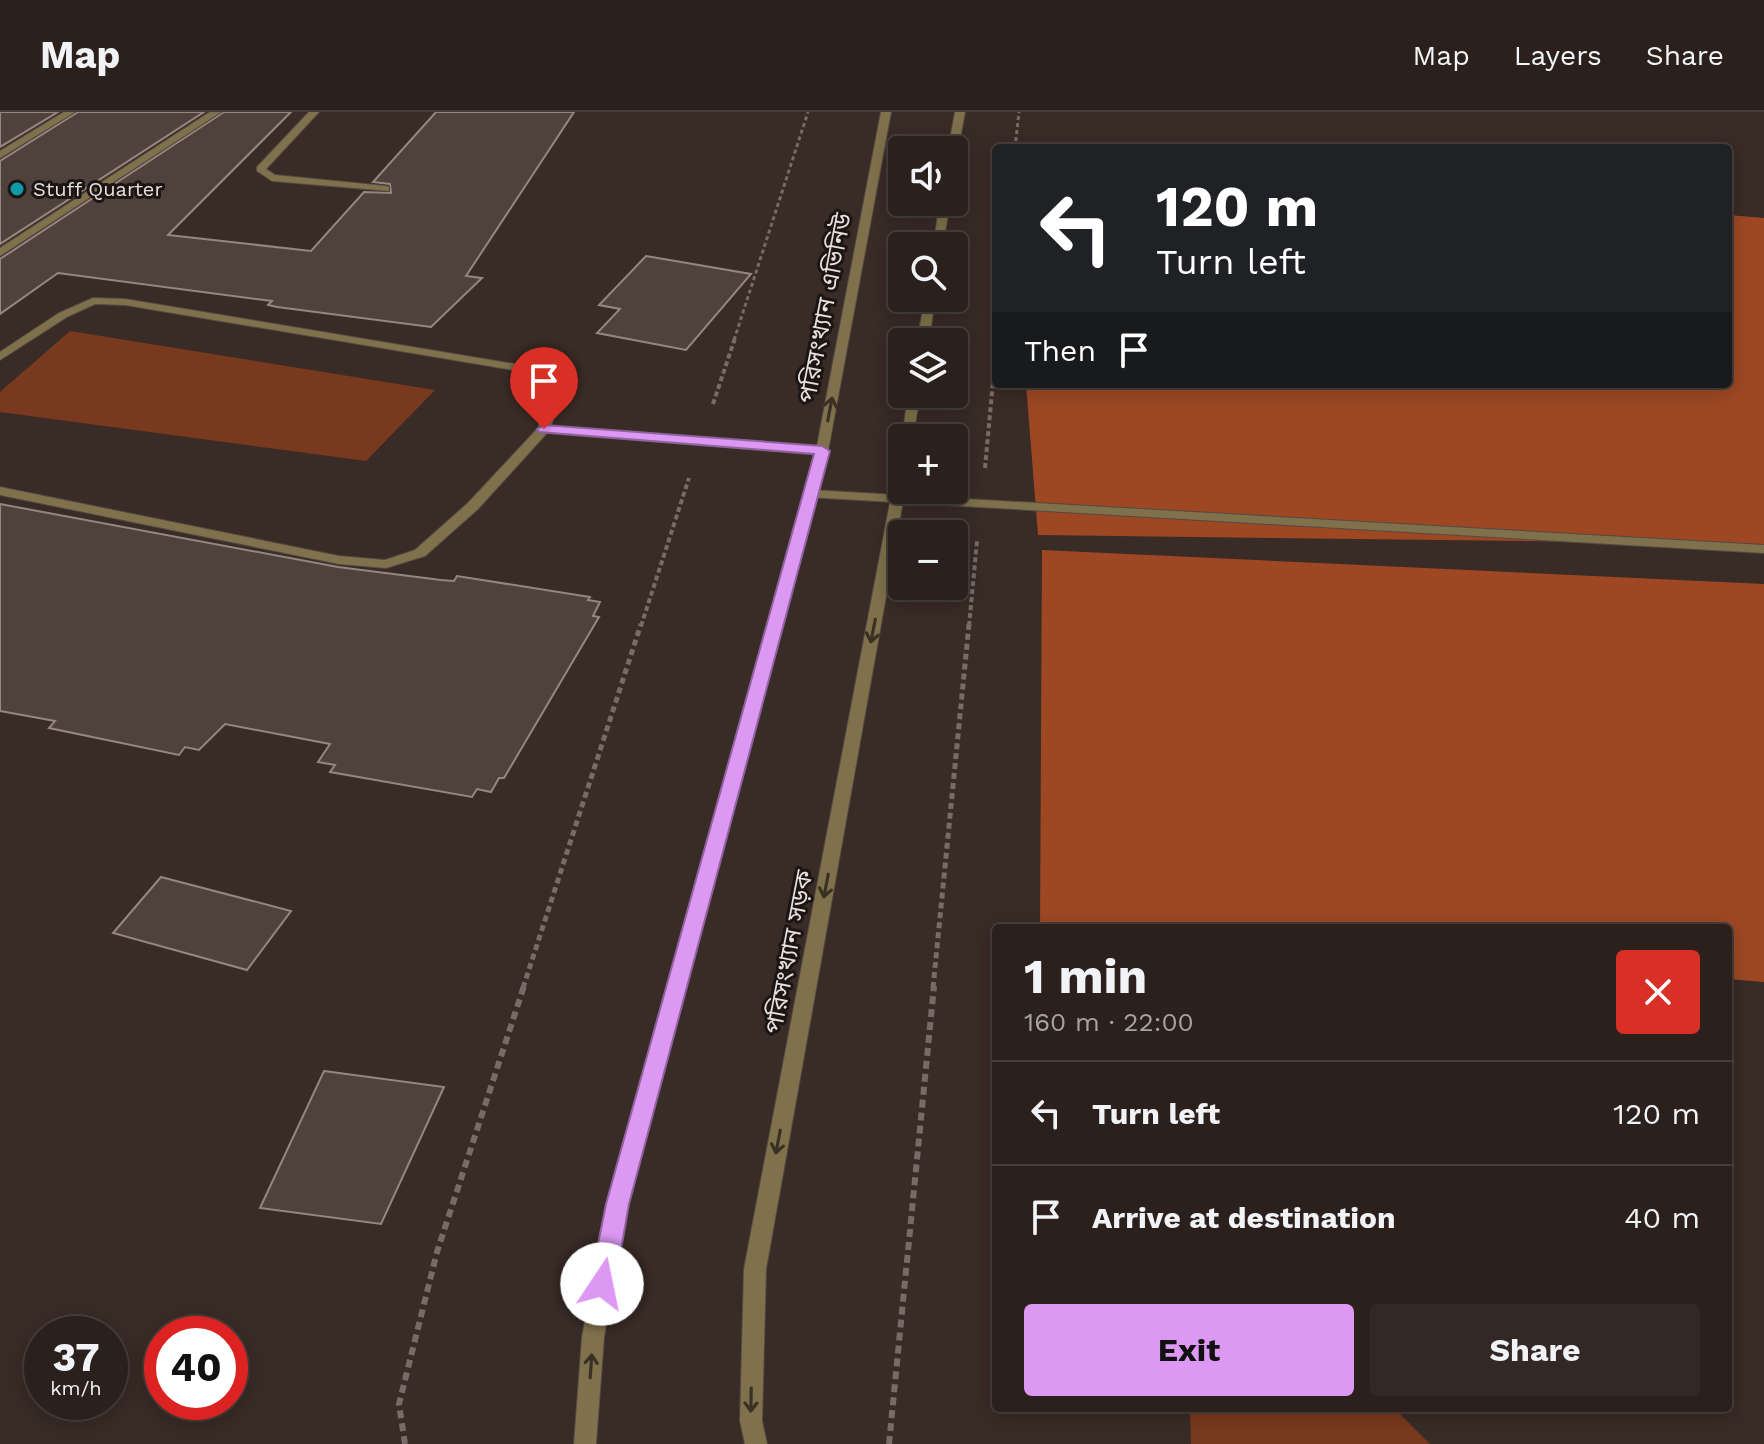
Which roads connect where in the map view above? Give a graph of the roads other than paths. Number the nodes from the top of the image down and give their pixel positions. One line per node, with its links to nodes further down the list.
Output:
1 (70, 112): 7 (street)
2 (216, 112): 9 (street)
3 (314, 112): 8 (street)
4 (886, 112): 12 (street, পরিসংখ্যান এভিনিউ, one-way to 4)
5 (960, 112): 6 (street)
6 (956, 136)
7 (0, 155)
8 (386, 189)
9 (0, 253)
10 (0, 357): 11 (street)
11 (544, 429): 12 (street); 13 (street)
12 (822, 451): 14 (street, পরিসংখ্যান এভিনিউ)
13 (0, 491)
14 (812, 494): 15 (street); 19 (street, পরিসংখ্যান এভিনিউ, one-way to 14)
15 (888, 499)
16 (896, 504): 20 (street, পরিসংখ্যান সড়ক, one-way to 20)
17 (964, 504): 18 (street)
18 (1764, 549)
19 (585, 1444)
20 (756, 1444)

